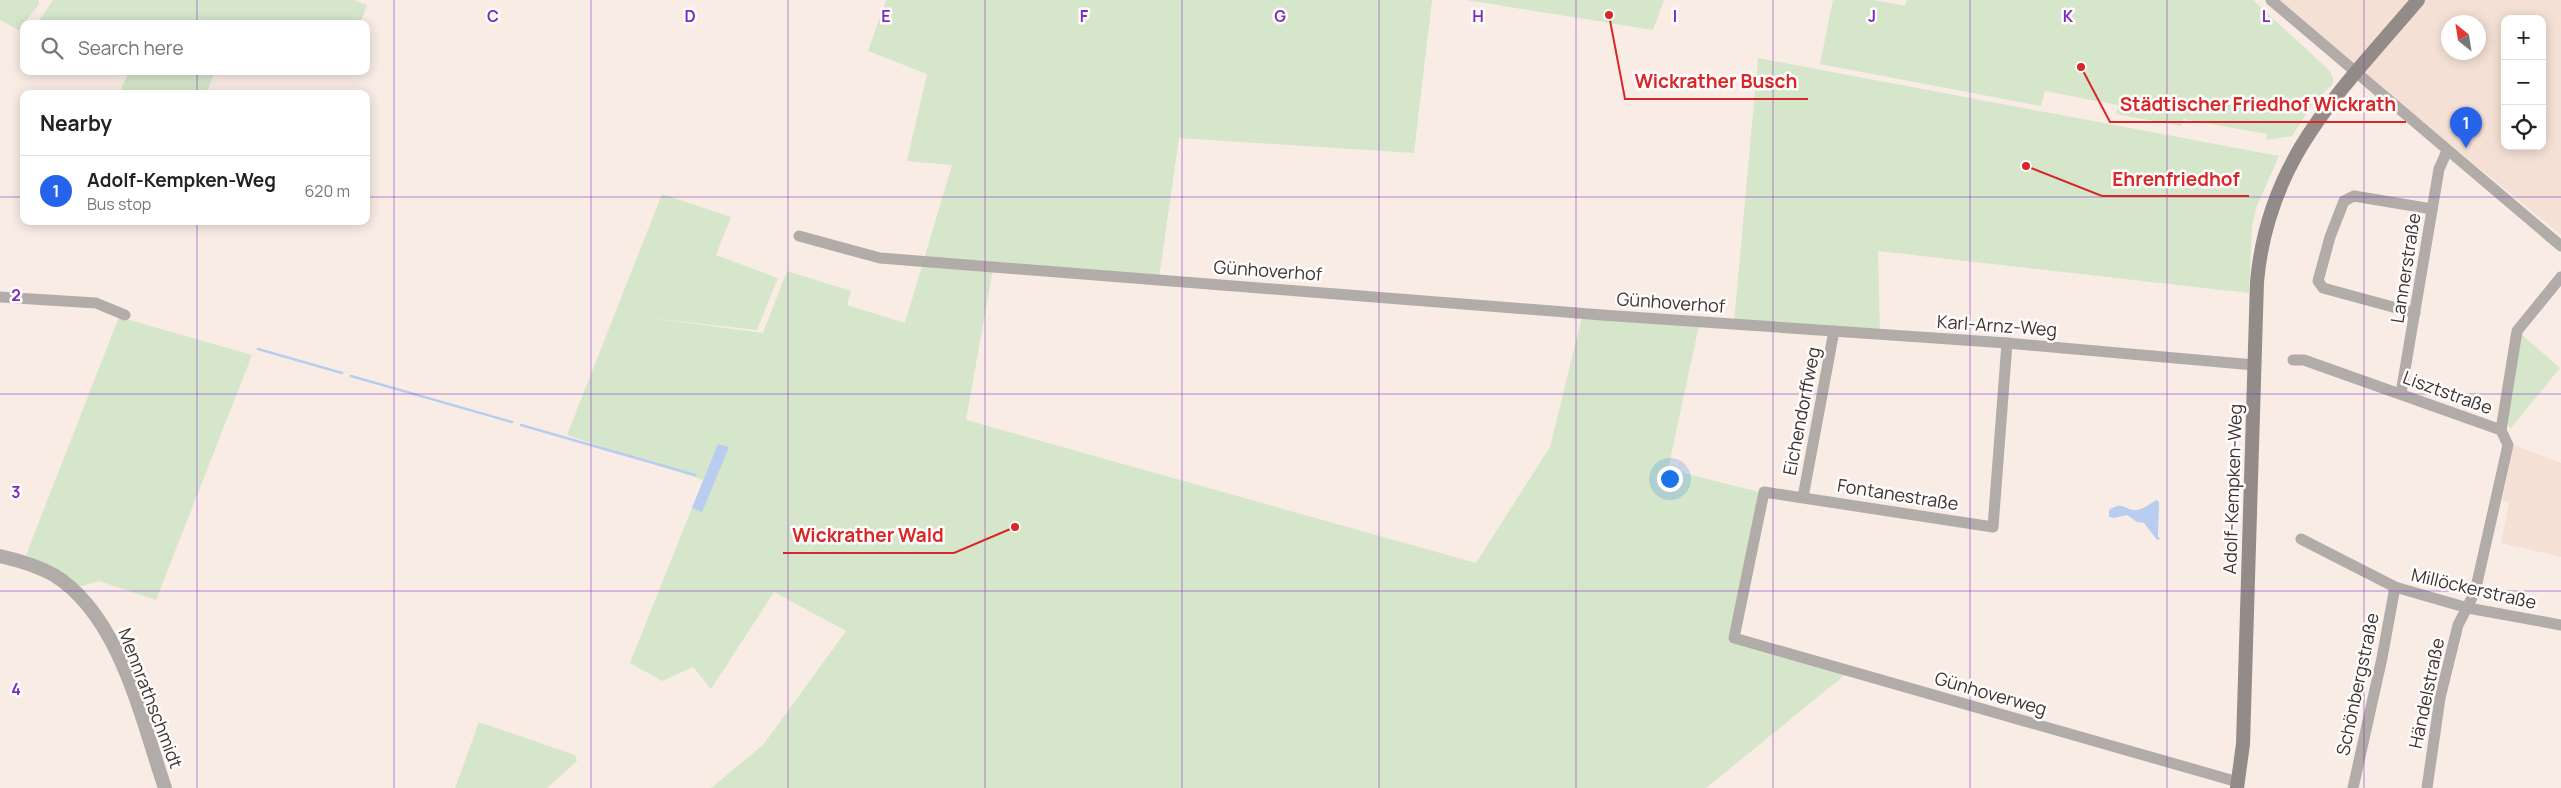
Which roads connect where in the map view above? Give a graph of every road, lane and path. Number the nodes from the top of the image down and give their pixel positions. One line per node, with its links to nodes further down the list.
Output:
1 (2271, 0): 3 (street)
2 (2418, 0): 3 (main road, Adolf-Kempken-Weg)
3 (2356, 72): 4 (street); 16 (main road, Adolf-Kempken-Weg)
4 (2447, 151): 5 (street, Lannerstraße); 7 (street)
5 (2432, 209): 10 (street, Lannerstraße); 10 (street)
6 (798, 236): 12 (street, Günhoverhof)
7 (2561, 246)
8 (2561, 277): 18 (street)
9 (0, 297): 11 (street)
10 (2415, 313): 17 (street, Lannerstraße)
11 (125, 315)
12 (1736, 324): 13 (street, Karl-Arnz-Weg)
13 (1834, 331): 14 (street, Karl-Arnz-Weg); 19 (street, Eichendorffweg)
14 (2007, 343): 16 (street, Karl-Arnz-Weg); 19 (street, Fontanestraße)
15 (2293, 360): 17 (street, Lisztstraße)
16 (2254, 365): 26 (main road, Adolf-Kempken-Weg)
17 (2401, 393): 18 (street, Lisztstraße)
18 (2501, 430): 23 (street, Lisztstraße)
19 (1803, 498): 25 (street, Fontanestraße)
20 (2301, 539): 22 (street, Millöckerstraße)
21 (0, 556): 27 (street, Mennrathschmidt)
22 (2395, 587): 23 (street, Millöckerstraße); 28 (street, Schönbergstraße)
23 (2468, 608): 24 (street, Millöckerstraße); 29 (street, Händelstraße)
24 (2561, 625)
25 (1734, 638): 26 (street, Günhoverweg)
26 (2238, 785)
27 (165, 788)
28 (2353, 788)
29 (2427, 788)

